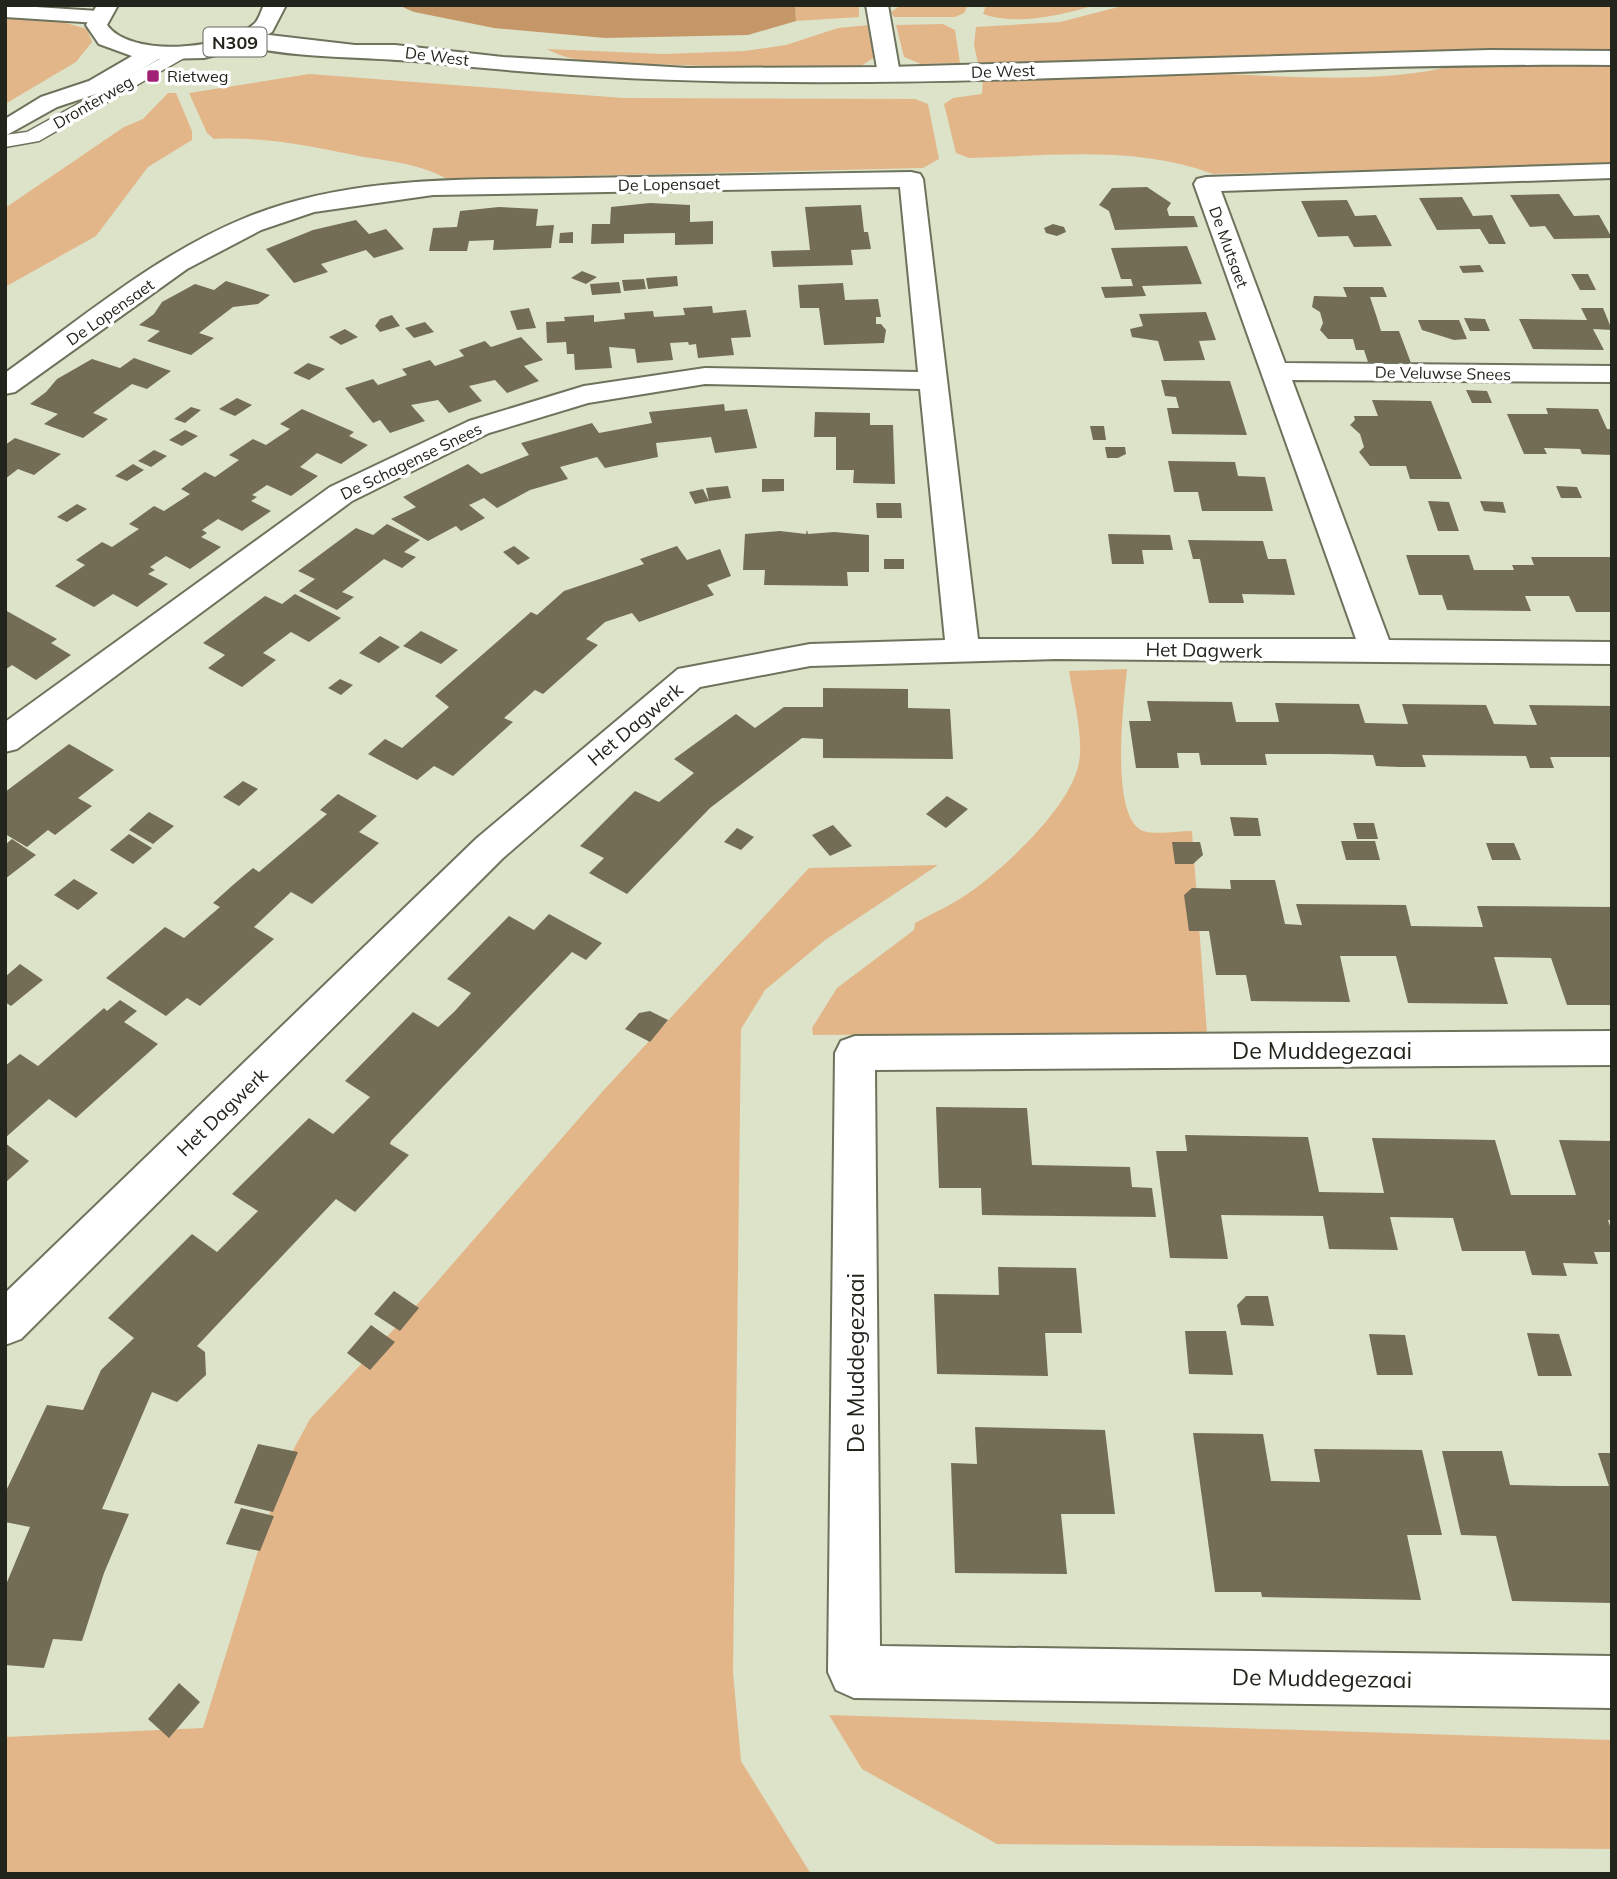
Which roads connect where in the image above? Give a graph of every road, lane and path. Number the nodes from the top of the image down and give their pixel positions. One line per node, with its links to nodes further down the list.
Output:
1 (877, 5): 12 (street)
2 (5, 11): 3 (street)
3 (103, 11): 6 (street)
4 (273, 12): 5 (street, N309); 7 (street, De West)
5 (243, 39): 7 (street, De West); 9 (street, N309)
6 (112, 44): 8 (street, N309); 11 (street)
7 (395, 52): 12 (street, De West)
8 (151, 54): 9 (street, N309); 14 (street, Dronterweg)
9 (178, 54): 16 (lane, Dronterweg)
10 (1612, 58): 12 (street, De West)
11 (89, 60)
12 (889, 74)
13 (66, 75): 14 (street, Dronterweg)
14 (49, 103): 15 (street, Dronterweg)
15 (5, 129)
16 (5, 141)
17 (1612, 171): 18 (street, De Mutsaet)
18 (1275, 371): 19 (street, De Veluwse Snees); 23 (street, De Mutsaet)
19 (1612, 374)
20 (933, 381): 21 (street, De Lopensaet); 22 (street, De Lopensaet); 25 (street, De Schagense Snees)
21 (5, 386)
22 (963, 651): 23 (street, Het Dagwerk); 27 (street, Het Dagwerk)
23 (1377, 651): 24 (street, Het Dagwerk)
24 (1612, 653)
25 (5, 740)
26 (1612, 1048): 28 (street, De Muddegezaai)
27 (5, 1324)
28 (1612, 1682)

